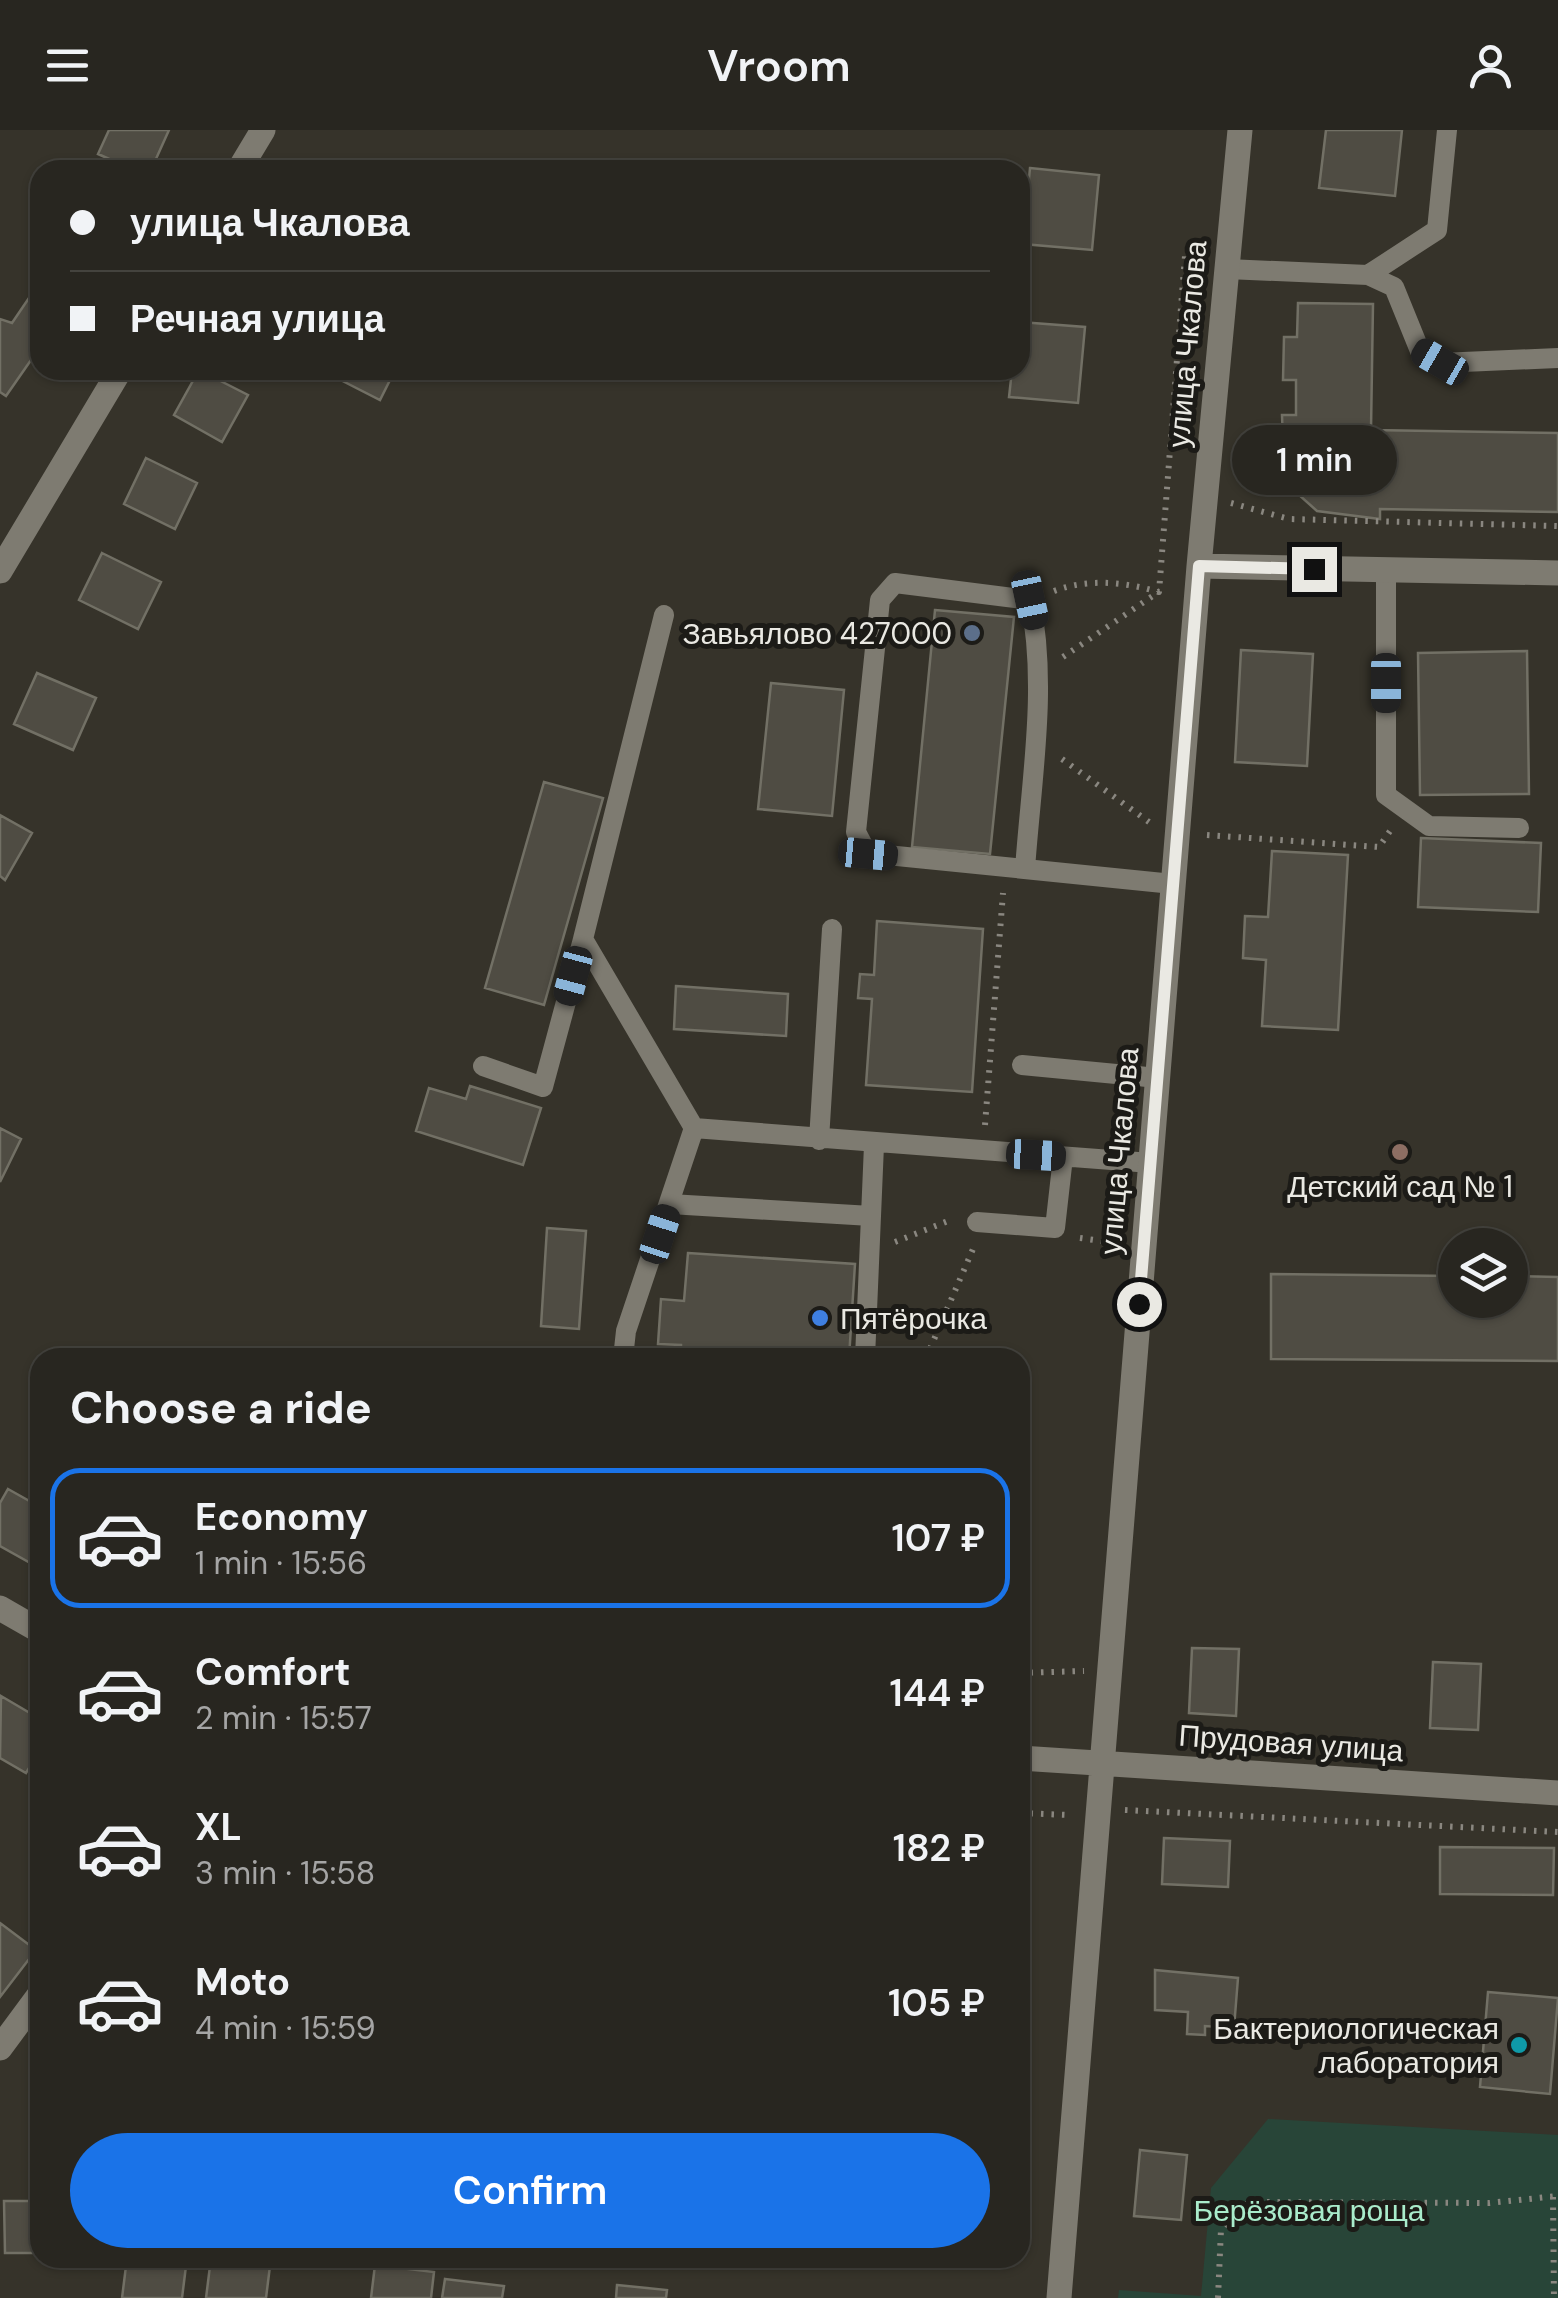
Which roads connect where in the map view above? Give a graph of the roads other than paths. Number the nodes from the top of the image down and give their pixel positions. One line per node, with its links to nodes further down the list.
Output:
1 (263, 130): 4 (street)
2 (1240, 130): 5 (street, улица Чкалова)
3 (1447, 130): 6 (lane)
4 (245, 160)
5 (1227, 268): 6 (lane); 9 (street, улица Чкалова)
6 (1368, 275): 7 (lane)
7 (1558, 358)
8 (114, 380): 11 (street)
9 (1199, 566): 10 (street); 16 (street, улица Чкалова)
10 (1386, 570): 12 (street); 14 (lane)
11 (0, 571)
12 (1558, 573)
13 (664, 615): 18 (lane)
14 (1520, 828)
15 (1015, 868): 15 (lane); 16 (lane)
16 (1174, 884): 21 (street, улица Чкалова)
17 (832, 929): 23 (lane)
18 (583, 939): 20 (lane); 22 (lane)
19 (1022, 1064): 21 (lane)
20 (482, 1066)
21 (1158, 1078): 26 (street, улица Чкалова)
22 (694, 1128): 23 (lane); 27 (lane)
23 (818, 1140): 24 (lane)
24 (874, 1145): 25 (lane); 28 (lane)
25 (1063, 1157): 26 (lane); 29 (lane)
26 (1150, 1163): 35 (street, улица Чкалова)
27 (670, 1204): 28 (lane); 30 (lane)
28 (871, 1216): 31 (lane)
29 (977, 1222)
30 (624, 1348)
31 (865, 1348)
32 (0, 1608): 33 (street)
33 (30, 1625)
34 (1030, 1759): 35 (street, Прудовая улица)
35 (1102, 1763): 36 (street, Прудовая улица); 39 (street, улица Чкалова)
36 (1558, 1792)
37 (30, 2008): 38 (street)
38 (0, 2048)
39 (1059, 2298)

